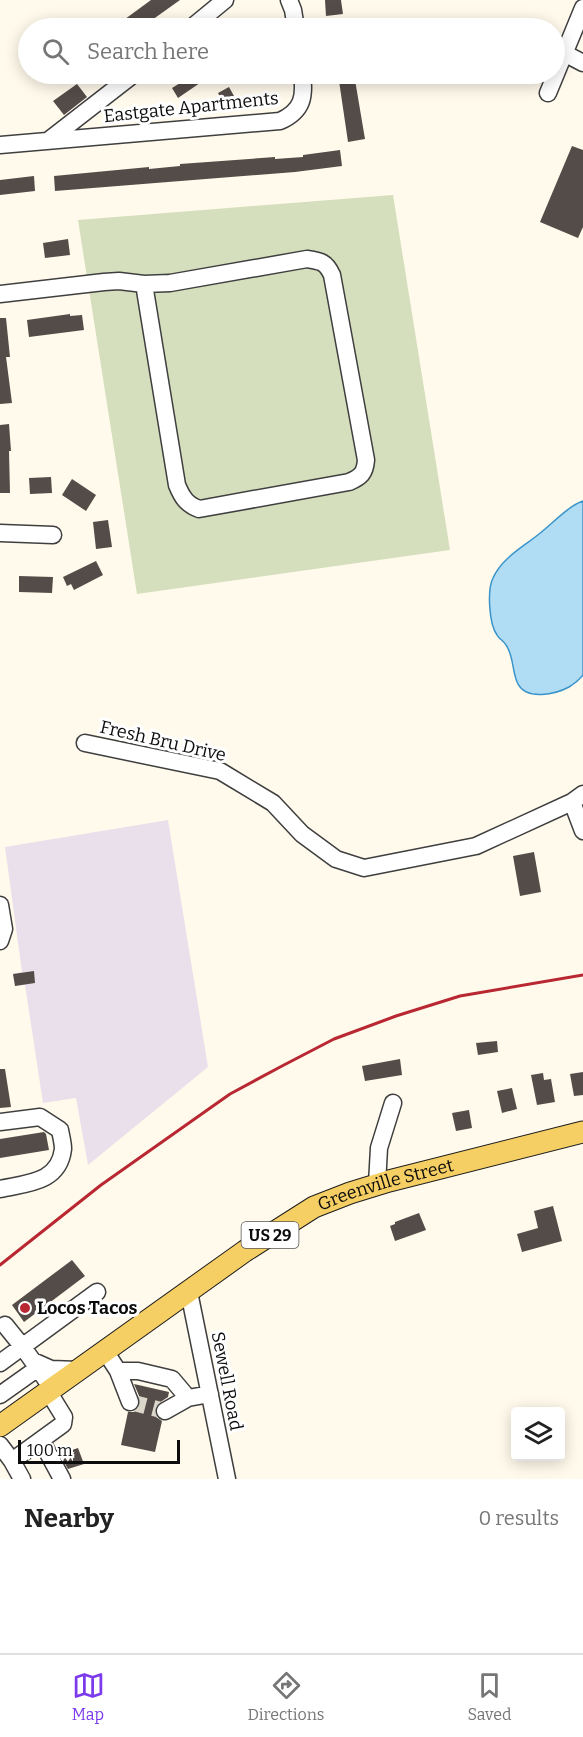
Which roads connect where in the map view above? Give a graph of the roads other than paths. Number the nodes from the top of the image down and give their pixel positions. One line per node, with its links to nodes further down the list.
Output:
1 (225, 0): 4 (street)
2 (289, 0): 5 (street)
3 (583, 8): 6 (street)
4 (203, 18)
5 (294, 18)
6 (565, 51)
7 (565, 54): 8 (street)
8 (583, 63)
9 (121, 84): 13 (street, Eastgate Apartments)
10 (303, 84): 13 (street, Eastgate Apartments)
11 (552, 84): 12 (street)
12 (548, 93)
13 (48, 141): 14 (street, Eastgate Apartments)
14 (0, 145)
15 (144, 284): 15 (street); 16 (street)
16 (0, 294)
17 (0, 533): 18 (street)
18 (52, 536)
19 (84, 743): 20 (street, Fresh Bru Drive)
20 (578, 798): 21 (street)
21 (583, 831)
22 (0, 905): 23 (street)
23 (0, 941)
24 (393, 1103): 27 (street)
25 (0, 1122): 28 (street)
26 (583, 1132): 27 (main road, Greenville Street / US 29)
27 (377, 1184): 30 (main road, Greenville Street / US 29)
28 (0, 1189)
29 (97, 1292): 32 (street)
30 (189, 1292): 33 (main road, Greenville Street / US 29); 39 (street, Sewell Road)
31 (5, 1325): 32 (street)
32 (22, 1346): 34 (street); 35 (street)
33 (105, 1351): 36 (main road, Greenville Street / US 29); 37 (street)
34 (0, 1363)
35 (35, 1364): 36 (street); 38 (street); 40 (street)
36 (78, 1370): 38 (main road, Greenville Street / US 29)
37 (118, 1371): 41 (street); 42 (street)
38 (50, 1390): 44 (main road, Greenville Street / US 29); 45 (street)
39 (210, 1394): 41 (street); 50 (street, Sewell Road)
40 (0, 1395)
41 (188, 1398): 43 (street)
42 (130, 1402)
43 (165, 1411)
44 (0, 1426)
45 (41, 1440): 47 (street); 49 (street)
46 (0, 1445): 47 (street)
47 (12, 1461): 48 (street)
48 (22, 1479)
49 (62, 1479)
50 (227, 1479)

